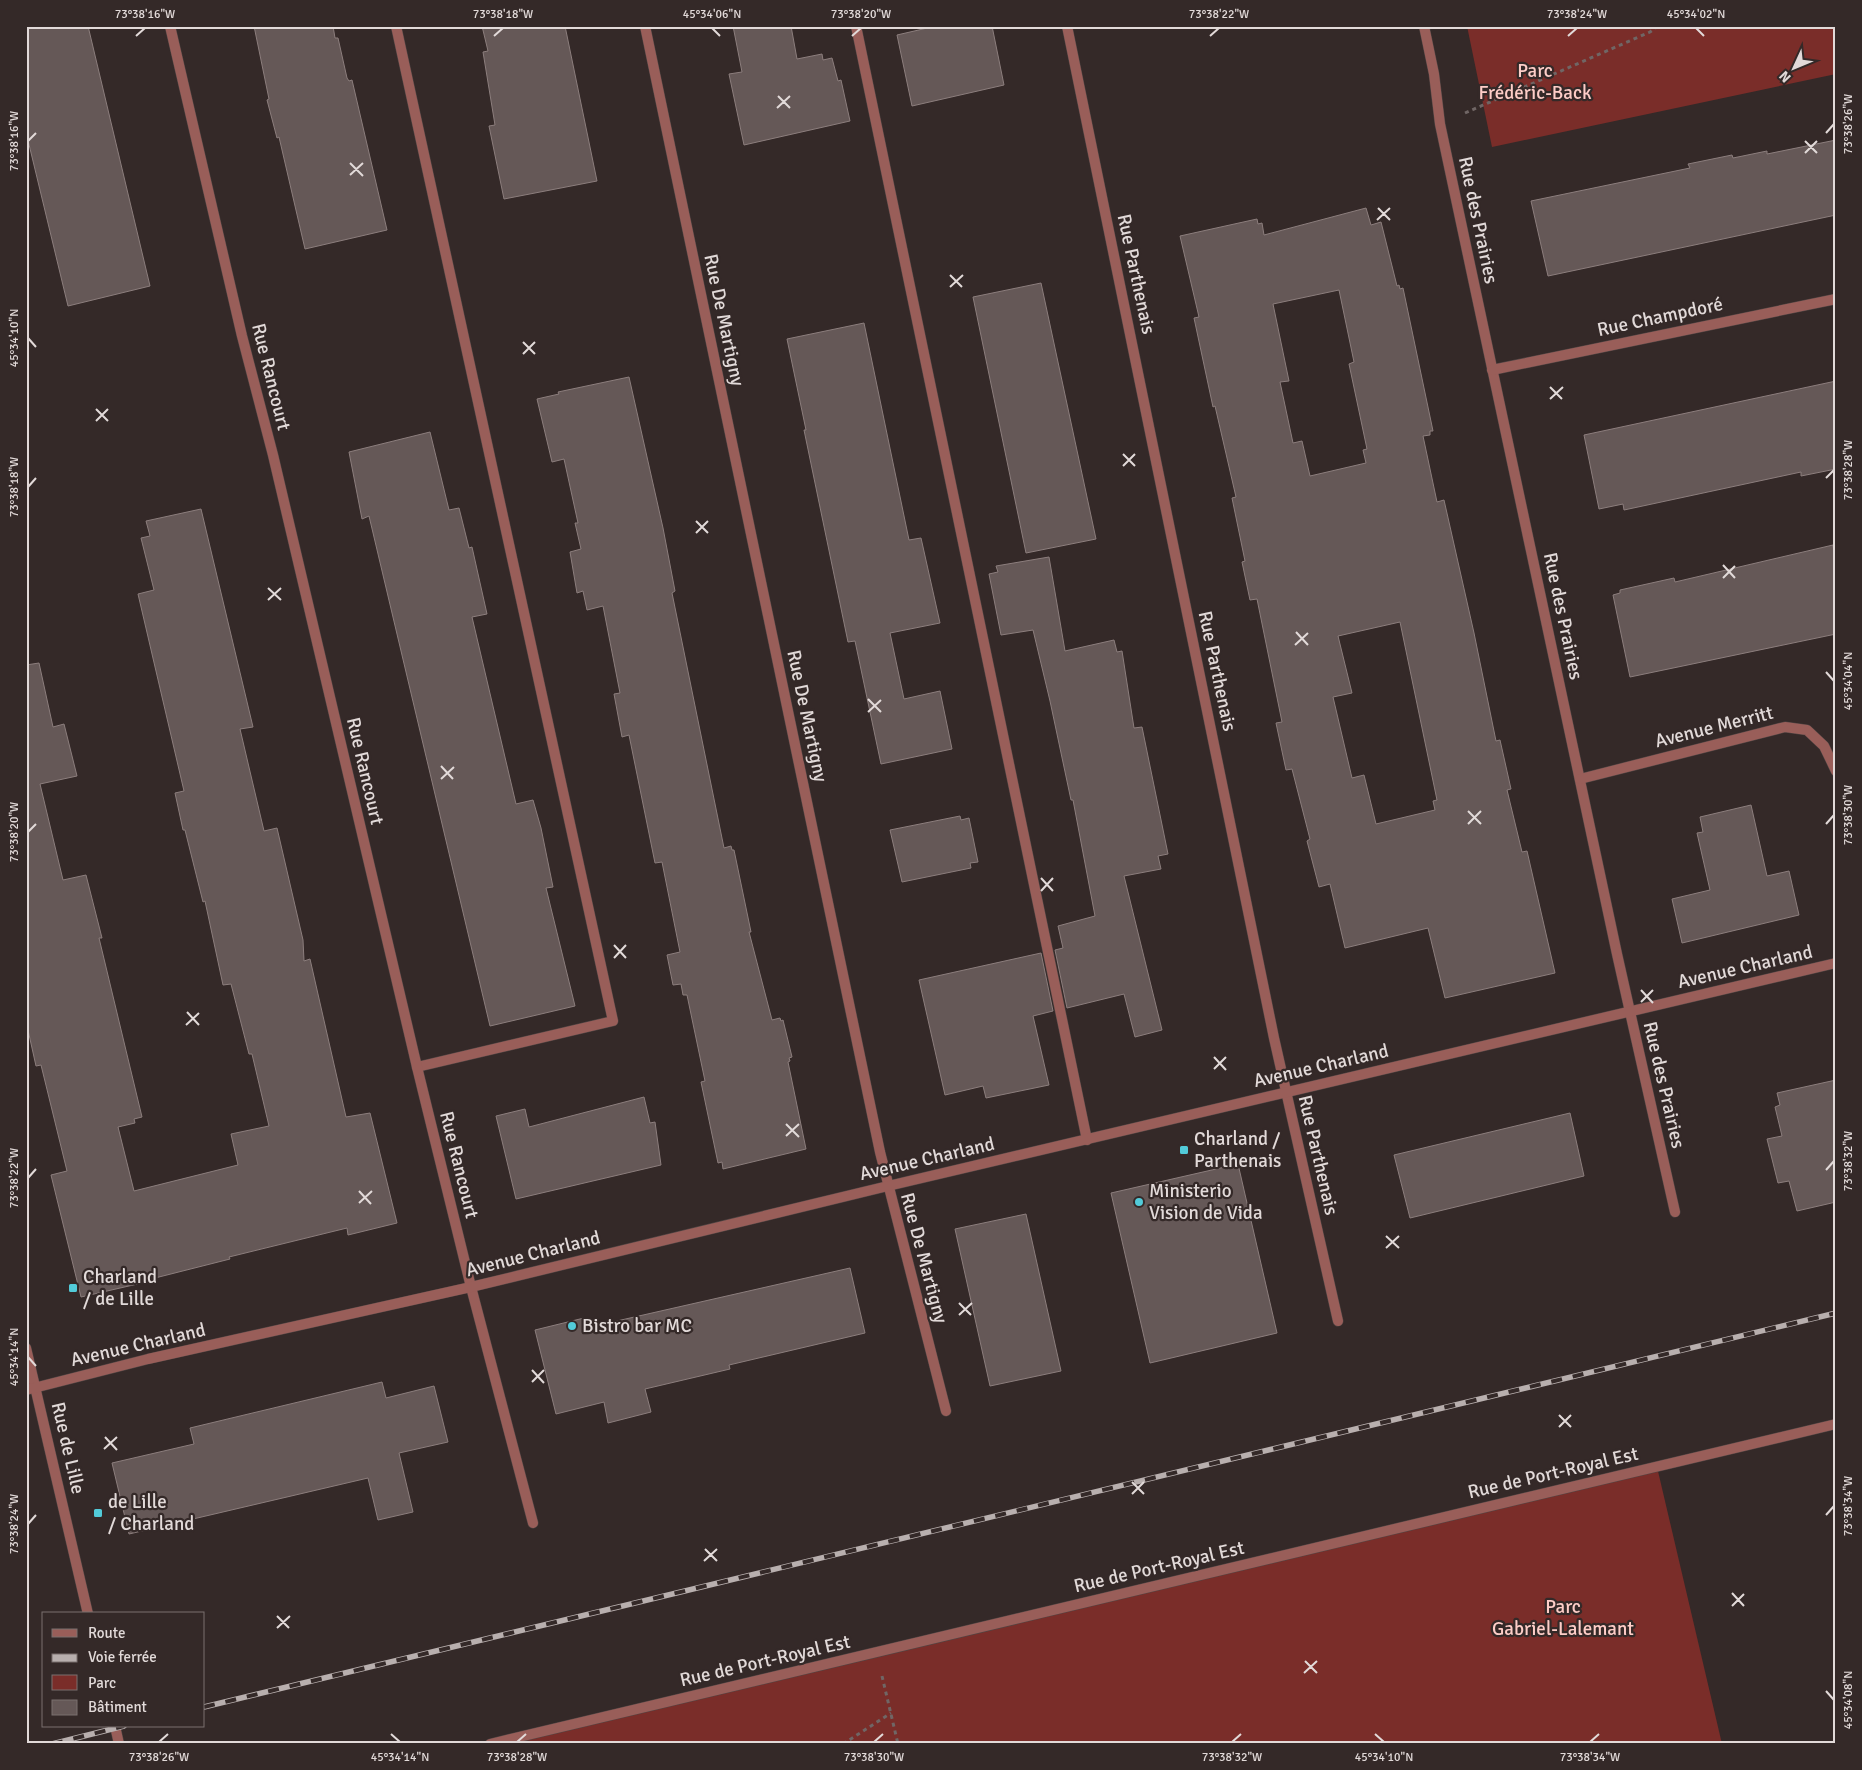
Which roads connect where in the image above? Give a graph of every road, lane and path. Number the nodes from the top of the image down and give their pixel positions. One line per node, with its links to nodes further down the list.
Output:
1 (170, 26): 15 (street, Rue Rancourt)
2 (396, 26): 15 (street)
3 (645, 26): 18 (street, Rue De Martigny)
4 (856, 26): 17 (street)
5 (1067, 26): 16 (street, Rue Parthenais)
6 (1424, 26): 8 (street, Rue des Prairies)
7 (1658, 26): 8 (path)
8 (1440, 124): 10 (street, Rue des Prairies)
9 (1836, 299): 10 (street, Rue Champdoré)
10 (1492, 370): 12 (street, Rue des Prairies)
11 (1836, 772): 12 (street, Avenue Merritt)
12 (1580, 779): 14 (street, Rue des Prairies)
13 (1836, 963): 14 (street, Avenue Charland)
14 (1630, 1012): 16 (street, Avenue Charland); 19 (street, Rue des Prairies)
15 (416, 1067): 20 (street, Rue Rancourt)
16 (1286, 1093): 17 (street, Avenue Charland); 21 (street, Rue Parthenais)
17 (1087, 1140): 18 (street, Avenue Charland)
18 (888, 1186): 20 (street, Avenue Charland); 24 (street, Rue De Martigny)
19 (1675, 1212)
20 (471, 1287): 23 (street, Avenue Charland); 26 (street, Rue Rancourt)
21 (1338, 1320)
22 (26, 1348): 23 (street, Rue de Lille)
23 (31, 1389): 27 (street, Rue de Lille)
24 (946, 1411)
25 (1836, 1424): 28 (street, Rue de Port-Royal Est)
26 (533, 1523)
27 (87, 1612)
28 (876, 1652): 29 (path); 32 (street, Rue de Port-Royal Est)
29 (890, 1713): 33 (path); 34 (path)
30 (115, 1728): 31 (street)
31 (119, 1744)
32 (490, 1744)
33 (844, 1744)
34 (898, 1744)

